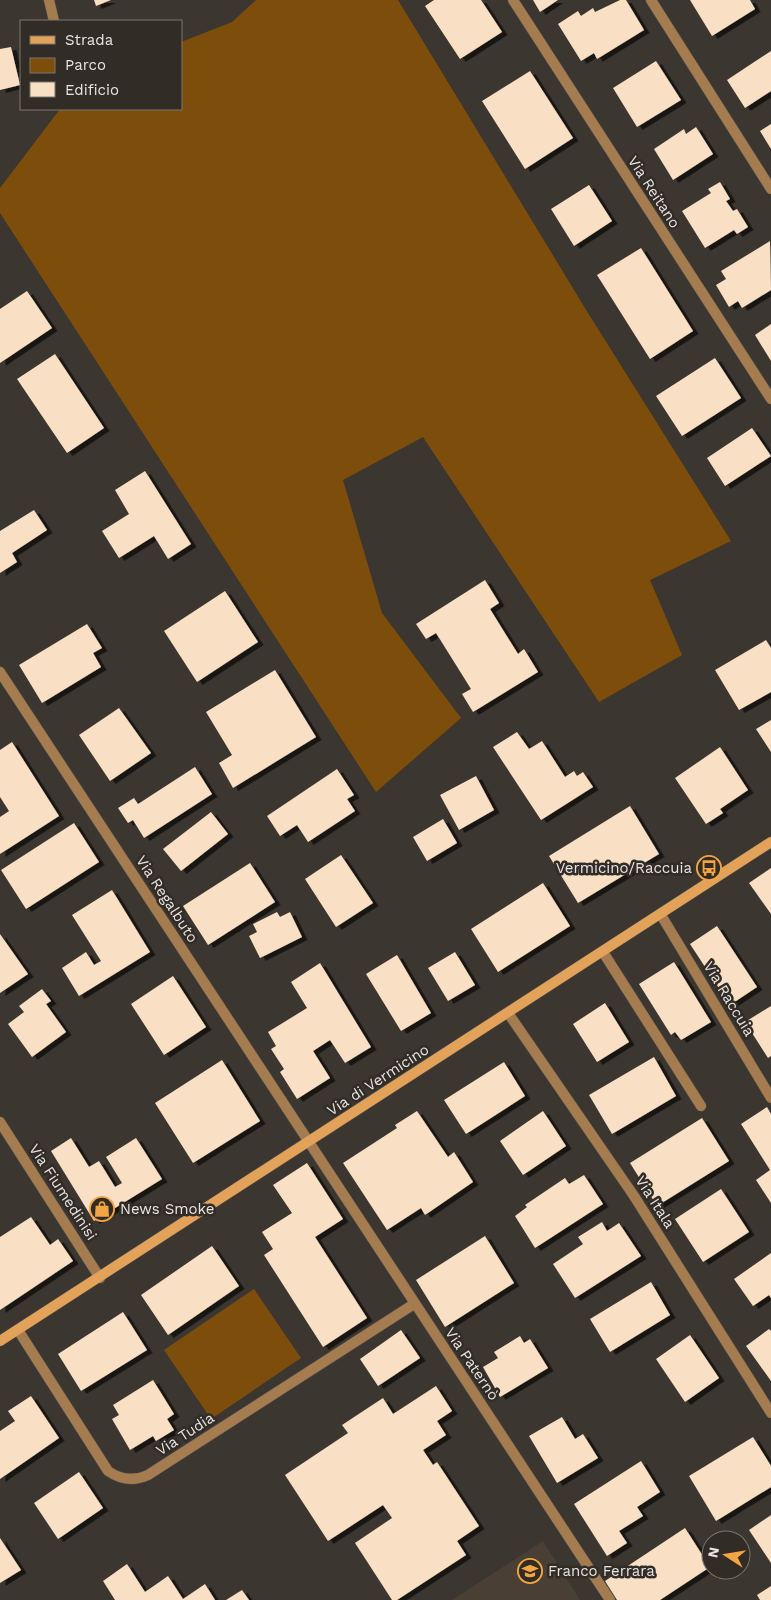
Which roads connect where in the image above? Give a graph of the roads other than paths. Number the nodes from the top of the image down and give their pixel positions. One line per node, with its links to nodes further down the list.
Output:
1 (49, 0): 4 (street)
2 (513, 0): 6 (street, Via Reitano)
3 (650, 0): 5 (street)
4 (54, 20)
5 (771, 189)
6 (771, 399)
7 (0, 672): 15 (street, Via Regalbuto)
8 (771, 842): 9 (main road, Via di Vermicino)
9 (661, 914): 10 (main road, Via di Vermicino); 12 (street, Via Raccuia)
10 (603, 952): 11 (main road, Via di Vermicino); 13 (street)
11 (508, 1013): 15 (main road, Via di Vermicino); 20 (street, Via Itala)
12 (771, 1098)
13 (701, 1106)
14 (0, 1122): 16 (street, Via Fiumedinisi)
15 (308, 1144): 16 (main road, Via di Vermicino); 17 (street, Via Paternò)
16 (100, 1278): 18 (main road, Via di Vermicino)
17 (414, 1304): 18 (street, Via Tudia); 21 (street, Via Paternò)
18 (18, 1330): 19 (main road, Via di Vermicino)
19 (0, 1341)
20 (771, 1413)
21 (610, 1600)

